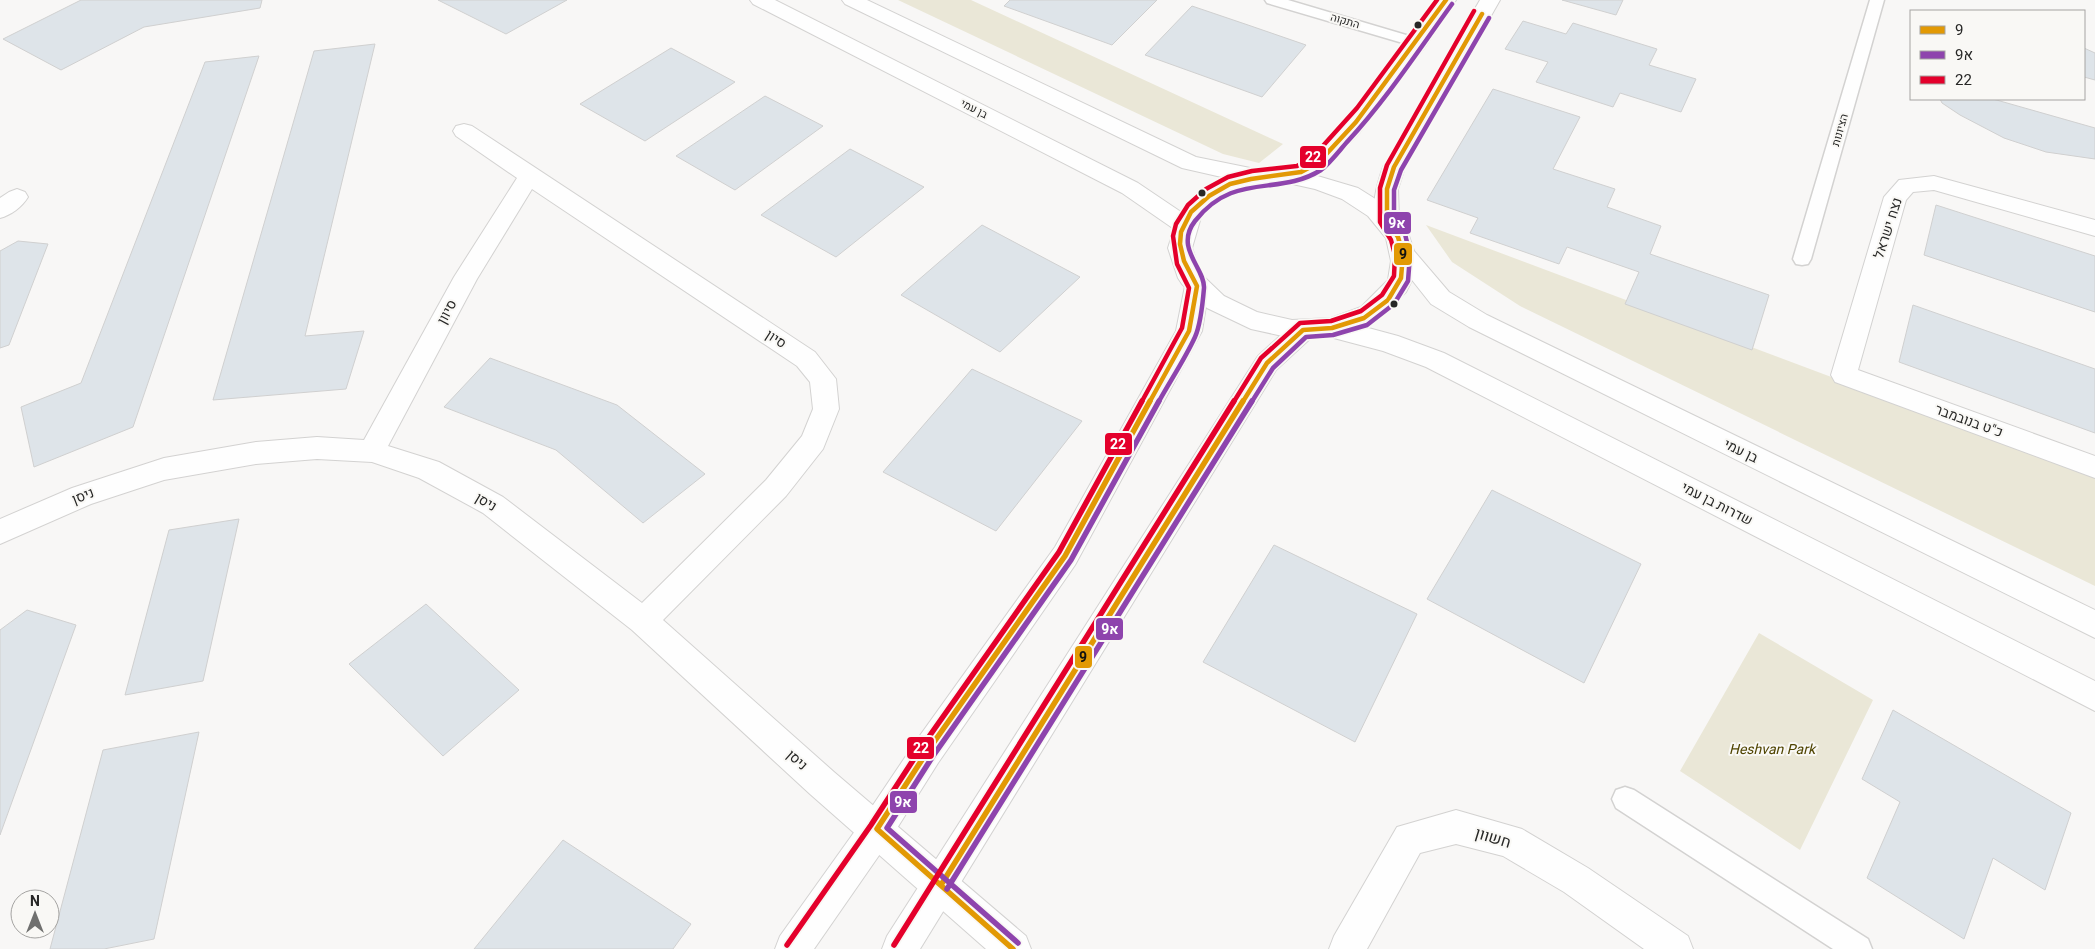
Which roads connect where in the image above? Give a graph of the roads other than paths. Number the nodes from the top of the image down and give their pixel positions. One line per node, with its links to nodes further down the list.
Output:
1 (760, 0): 13 (street, בן עמי)
2 (852, 0): 11 (street)
3 (1272, 0): 7 (lane, התקוה)
4 (1446, 0): 7 (street)
5 (1490, 0): 12 (street)
6 (1877, 0): 16 (lane, הציונות)
7 (1418, 43): 10 (street)
8 (464, 131): 9 (street, סיון)
9 (529, 176): 21 (street, סיוון); 24 (street, סיון)
10 (1288, 176): 11 (street); 12 (street)
11 (1260, 177): 13 (street)
12 (1387, 221): 15 (street)
13 (1184, 225): 17 (street)
14 (2095, 228): 20 (street, נצח ישראל)
15 (1403, 254): 18 (street); 25 (street, בן עמי)
16 (1802, 260)
17 (1197, 286): 19 (street); 28 (street)
18 (1332, 328): 19 (street); 26 (street, שדרות בן עמי)
19 (1303, 330): 29 (street)
20 (1844, 375): 22 (street, כ"ט בנובמבר)
21 (372, 452): 23 (street, ניסן); 24 (street, ניסן)
22 (2095, 467)
23 (0, 532)
24 (643, 622): 28 (street, ניסן)
25 (2095, 625)
26 (2095, 697)
27 (1625, 799): 35 (lane)
28 (877, 830): 29 (street, ניסן); 30 (street)
29 (941, 885): 31 (street); 32 (street, ניסן)
30 (793, 949)
31 (900, 949)
32 (1013, 949)
33 (1347, 949): 34 (street, חשוון)
34 (1674, 949)
35 (1858, 949)

